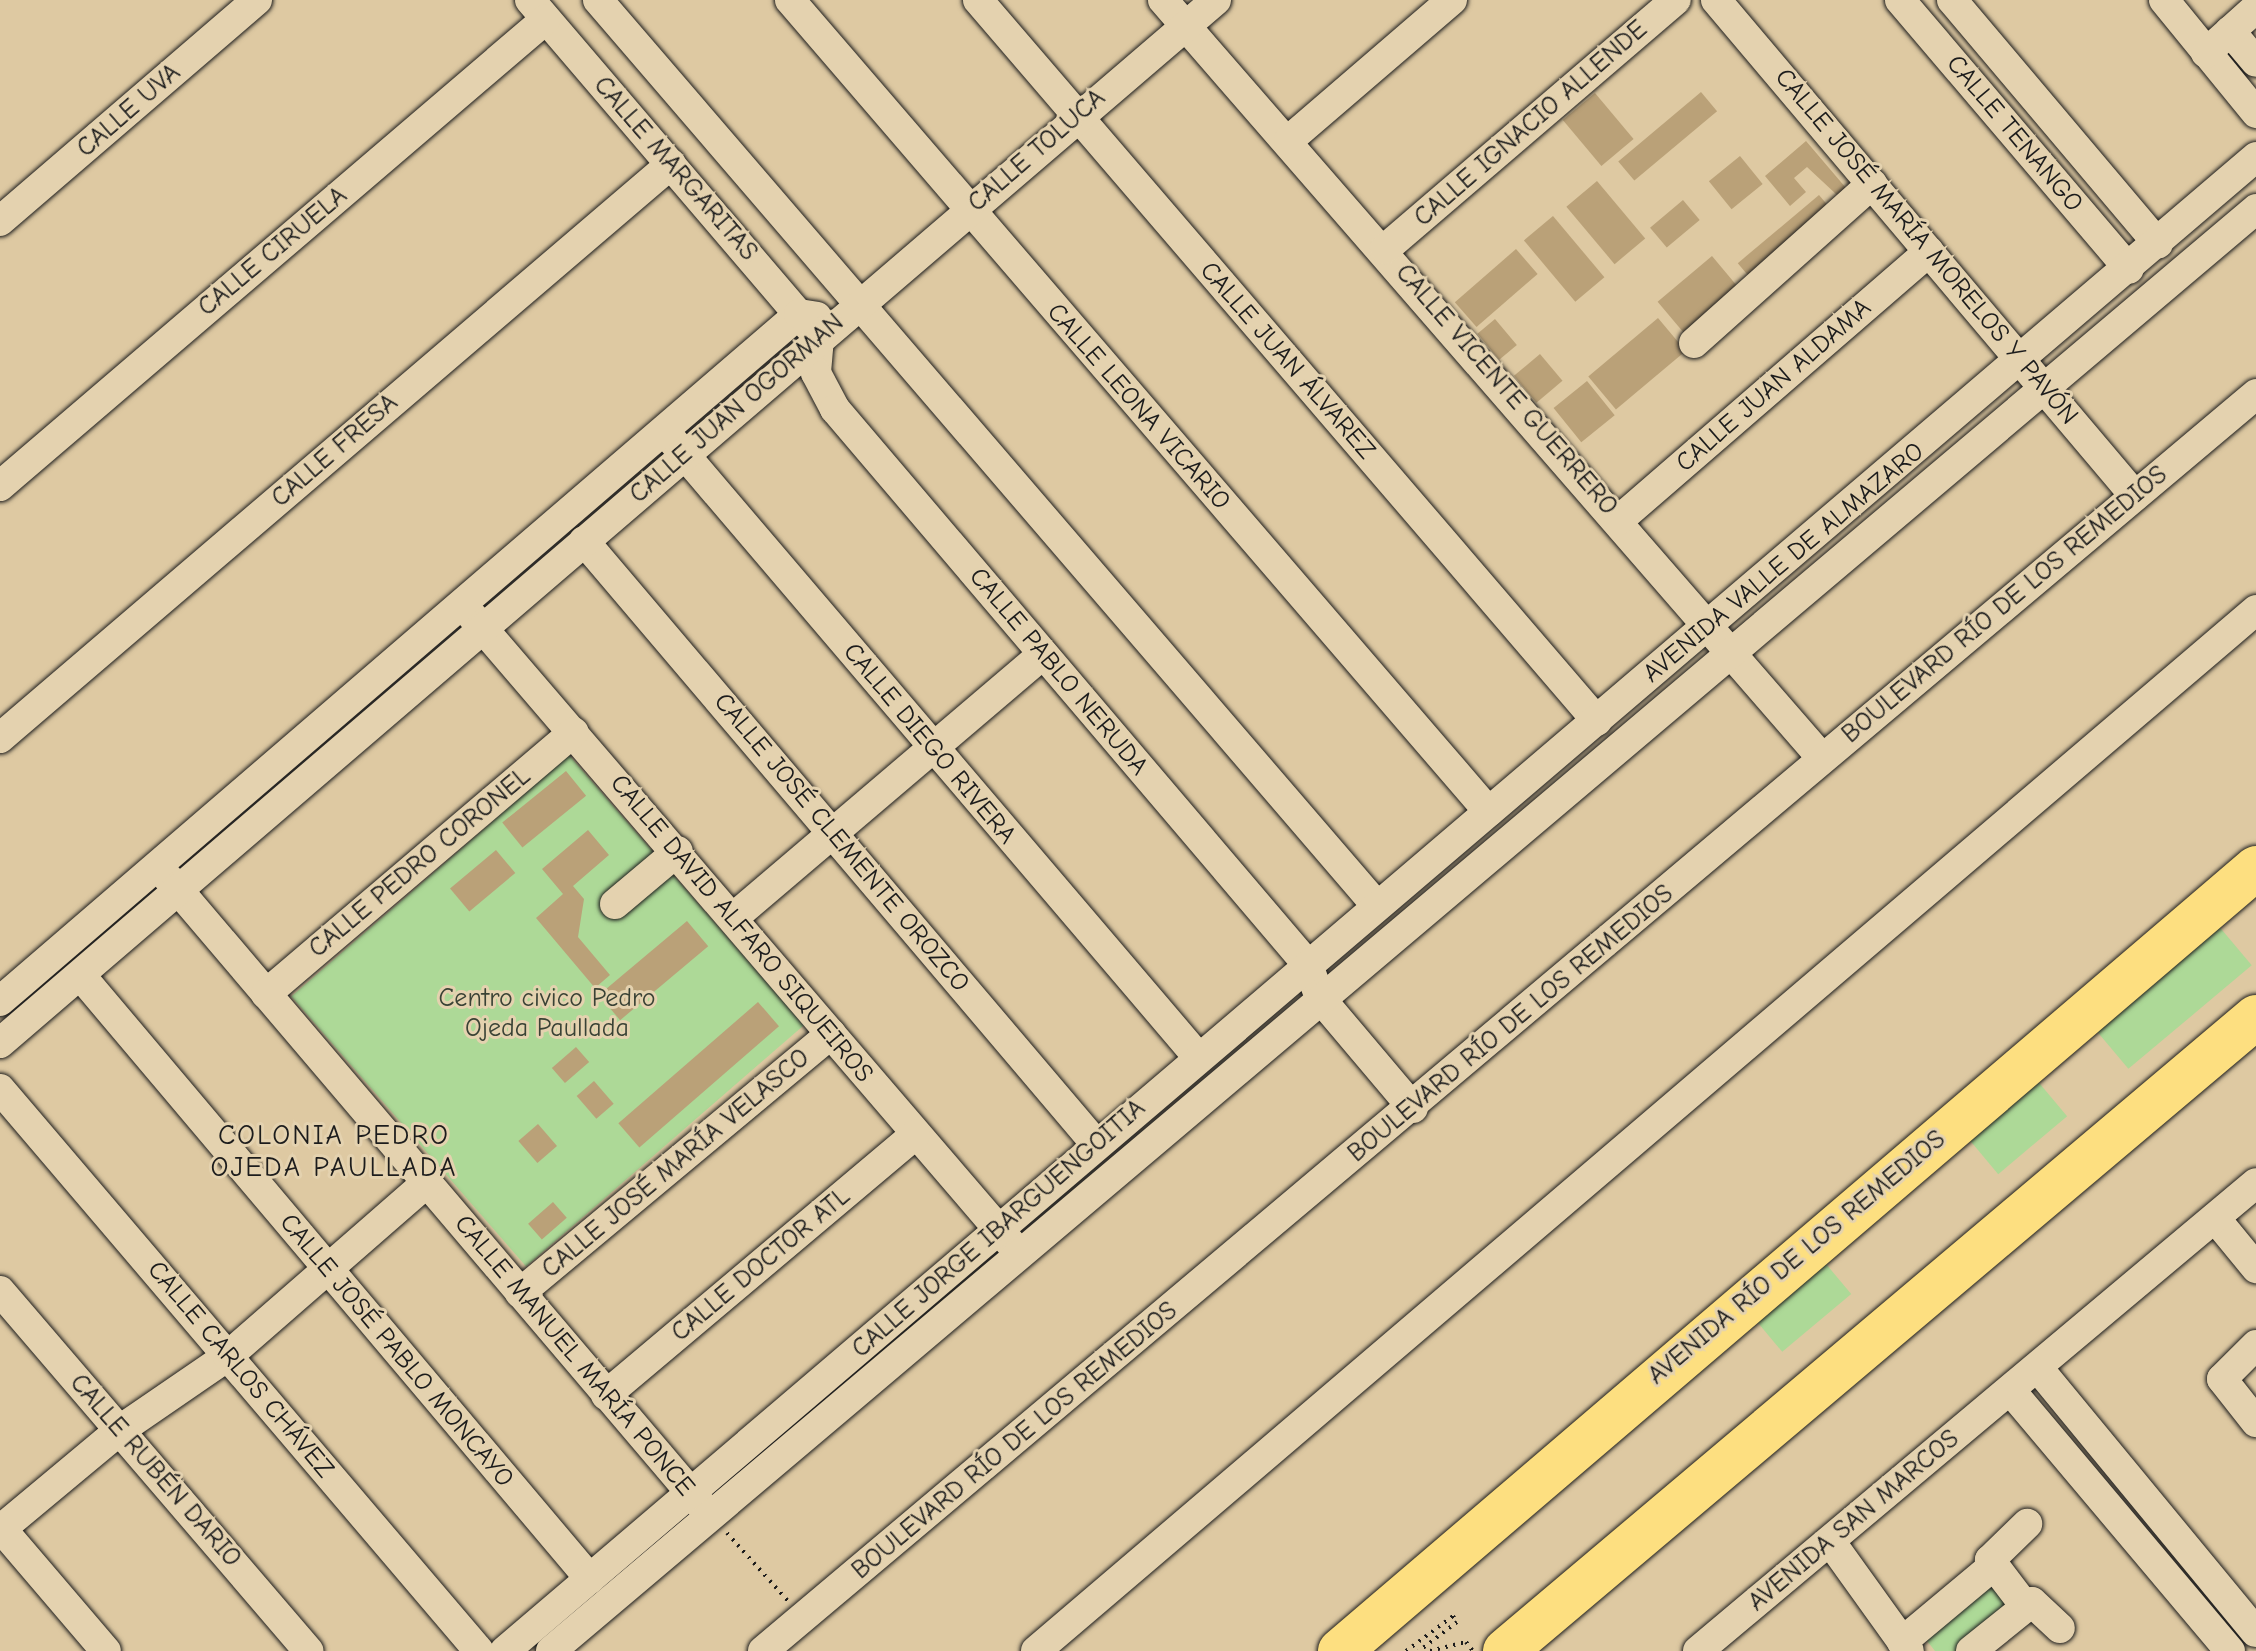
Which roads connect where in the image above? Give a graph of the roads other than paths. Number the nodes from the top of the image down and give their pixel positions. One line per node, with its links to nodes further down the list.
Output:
1 (257, 0): 27 (street, CALLE UVA)
2 (598, 0): 32 (street, CALLE MARGARITAS)
3 (790, 0): 26 (street, CALLE LEONA VICARIO)
4 (978, 0): 20 (street, CALLE JUAN ÁLVAREZ)
5 (1163, 0): 15 (street, CALLE VICENTE GUERRERO)
6 (1216, 0): 15 (street, CALLE TOLUCA)
7 (1452, 0): 21 (street)
8 (1676, 0): 29 (street, CALLE IGNACIO ALLENDE)
9 (1716, 0): 24 (street, CALLE JOSÉ MARÍA MORELOS Y PAVÓN)
10 (1900, 0): 31 (street, CALLE TENANGO)
11 (1952, 0): 28 (street, CALLE TENANGO)
12 (2164, 0): 17 (street)
13 (2256, 8): 16 (street)
14 (538, 10): 23 (street, CALLE MARGARITAS); 41 (street, CALLE CIRUELA)
15 (1185, 26): 20 (street, CALLE TOLUCA); 21 (street, CALLE VICENTE GUERRERO)
16 (2230, 31): 17 (street); 18 (street)
17 (2206, 53): 19 (street)
18 (2256, 62)
19 (2256, 113)
20 (1076, 116): 26 (street, CALLE TOLUCA); 51 (street, CALLE JUAN ÁLVAREZ)
21 (1289, 140): 29 (street, CALLE VICENTE GUERRERO)
22 (2256, 157): 28 (street, AVENIDA VALLE DE ALMAZARO)
23 (671, 164): 33 (street, CALLE MARGARITAS); 53 (street, CALLE FRESA)
24 (1872, 184): 30 (street, CALLE JOSÉ MARÍA MORELOS Y PAVÓN); 35 (street)
25 (2256, 209): 37 (street, AVENIDA VALLE DE ALMAZARO)
26 (967, 211): 32 (street, CALLE TOLUCA); 56 (street, CALLE LEONA VICARIO)
27 (0, 221)
28 (2158, 244): 31 (street, AVENIDA VALLE DE ALMAZARO)
29 (1385, 249): 43 (street, CALLE VICENTE GUERRERO)
30 (1929, 251): 36 (street, CALLE JOSÉ MARÍA MORELOS Y PAVÓN); 43 (street, CALLE JUAN ALDAMA)
31 (2129, 269): 36 (street, AVENIDA VALLE DE ALMAZARO)
32 (860, 303): 33 (street, CALLE JUAN OGORMAN); 34 (street, CALLE JUAN OGORMAN); 63 (street)
33 (799, 314): 34 (street, CALLE MARGARITAS); 39 (street, CALLE JUAN OGORMAN)
34 (819, 338): 40 (street, CALLE JUAN OGORMAN); 49 (street, CALLE PABLO NERUDA)
35 (1694, 343)
36 (2023, 358): 37 (street, CALLE JOSÉ MARÍA MORELOS Y PAVÓN); 47 (street, AVENIDA VALLE DE ALMAZARO)
37 (2046, 386): 42 (street, CALLE JOSÉ MARÍA MORELOS Y PAVÓN); 50 (street, AVENIDA VALLE DE ALMAZARO)
38 (2256, 394): 42 (street, BOULEVARD RÍO DE LOS REMEDIOS)
39 (663, 430): 40 (street, CALLE DIEGO RIVERA); 45 (street, CALLE JUAN OGORMAN)
40 (684, 453): 44 (street, CALLE JUAN OGORMAN); 54 (street, CALLE DIEGO RIVERA)
41 (0, 486)
42 (2135, 496): 55 (street, BOULEVARD RÍO DE LOS REMEDIOS)
43 (1619, 520): 47 (street, CALLE VICENTE GUERRERO)
44 (584, 541): 48 (street, CALLE JUAN OGORMAN); 57 (street, CALLE JOSÉ CLEMENTE OROZCO)
45 (464, 606): 48 (street, CALLE DAVID ALFARO SIQUEIROS); 59 (street, CALLE JUAN OGORMAN)
46 (2256, 610): 111 (street)
47 (1710, 627): 50 (street, CALLE VICENTE GUERRERO); 51 (street, AVENIDA VALLE DE ALMAZARO)
48 (485, 630): 52 (street, CALLE DAVID ALFARO SIQUEIROS); 61 (street, CALLE JUAN OGORMAN)
49 (1043, 654): 54 (street); 65 (street, CALLE PABLO NERUDA)
50 (1734, 654): 55 (street, CALLE VICENTE GUERRERO); 68 (street, AVENIDA VALLE DE ALMAZARO)
51 (1597, 721): 56 (street, AVENIDA VALLE DE ALMAZARO)
52 (574, 732): 58 (street, CALLE DAVID ALFARO SIQUEIROS); 67 (street, CALLE PEDRO CORONEL)
53 (0, 738)
54 (933, 751): 57 (street); 73 (street, CALLE DIEGO RIVERA)
55 (1822, 758): 75 (street, BOULEVARD RÍO DE LOS REMEDIOS)
56 (1489, 812): 63 (street, AVENIDA VALLE DE ALMAZARO)
57 (834, 834): 64 (street); 77 (street, CALLE JOSÉ CLEMENTE OROZCO)
58 (678, 851): 62 (street); 64 (street, CALLE DAVID ALFARO SIQUEIROS)
59 (159, 868): 61 (street, CALLE MANUEL MARÍA PONCE); 69 (street, CALLE JUAN OGORMAN)
60 (2256, 868): 112 (highway, AVENIDA RÍO DE LOS REMEDIOS)
61 (180, 892): 66 (street, CALLE JUAN OGORMAN); 67 (street, CALLE MANUEL MARÍA PONCE)
62 (615, 904)
63 (1377, 906): 65 (street, AVENIDA VALLE DE ALMAZARO)
64 (733, 918): 71 (street, CALLE DAVID ALFARO SIQUEIROS)
65 (1308, 965): 68 (street, CALLE PABLO NERUDA); 73 (street, CALLE JORGE IBARGUENGOITIA)
66 (81, 976): 72 (street, CALLE JUAN OGORMAN); 83 (street, CALLE JOSÉ PABLO MONCAYO)
67 (266, 994): 78 (street, CALLE MANUEL MARÍA PONCE)
68 (1320, 998): 75 (street); 81 (street, CALLE JORGE IBARGUENGOITIA)
69 (0, 1001)
70 (2256, 1017): 103 (highway)
71 (831, 1034): 76 (street, CALLE DAVID ALFARO SIQUEIROS); 85 (street, CALLE JOSÉ MARÍA VELASCO)
72 (0, 1043)
73 (1198, 1057): 77 (street, CALLE JORGE IBARGUENGOITIA)
74 (0, 1089): 87 (street, CALLE CARLOS CHÁVEZ)
75 (1413, 1108): 110 (street, BOULEVARD RÍO DE LOS REMEDIOS)
76 (915, 1135): 81 (street, CALLE DAVID ALFARO SIQUEIROS); 90 (street, CALLE DOCTOR ATL)
77 (1097, 1145): 81 (street, CALLE JORGE IBARGUENGOITIA)
78 (426, 1183): 83 (street); 85 (street, CALLE MANUEL MARÍA PONCE)
79 (2256, 1183): 80 (street, AVENIDA SAN MARCOS)
80 (2215, 1218): 82 (street); 88 (street, AVENIDA SAN MARCOS)
81 (1009, 1240): 93 (street, CALLE JORGE IBARGUENGOITIA)
82 (2256, 1268)
83 (326, 1269): 87 (street); 98 (street, CALLE JOSÉ PABLO MONCAYO)
84 (0, 1291): 92 (street, CALLE RUBÉN DARIO)
85 (520, 1293): 90 (street, CALLE MANUEL MARÍA PONCE)
86 (2256, 1345): 91 (street)
87 (228, 1356): 92 (street); 107 (street, CALLE CARLOS CHÁVEZ)
88 (2038, 1368): 89 (street, AVENIDA SAN MARCOS); 101 (street)
89 (2011, 1391): 96 (street, AVENIDA SAN MARCOS); 115 (street)
90 (606, 1395): 93 (street, CALLE MANUEL MARÍA PONCE)
91 (2256, 1422)
92 (120, 1430): 95 (street); 106 (street, CALLE RUBÉN DARIO)
93 (700, 1503): 98 (street); 109 (street)
94 (2027, 1524): 97 (street)
95 (0, 1529): 105 (street)
96 (1830, 1541): 102 (street, AVENIDA SAN MARCOS); 104 (street)
97 (1993, 1566): 99 (street); 104 (street)
98 (590, 1579): 108 (street)
99 (2025, 1606): 100 (street); 114 (street)
100 (2060, 1628)
101 (2256, 1632)
102 (1731, 1641): 113 (street, AVENIDA SAN MARCOS)
103 (1485, 1646)
104 (1905, 1646)
105 (106, 1651)
106 (309, 1651)
107 (479, 1651)
108 (505, 1651)
109 (551, 1651)
110 (763, 1651)
111 (1036, 1651)
112 (1340, 1651)
113 (1698, 1651)
114 (1971, 1651)
115 (2230, 1651)

